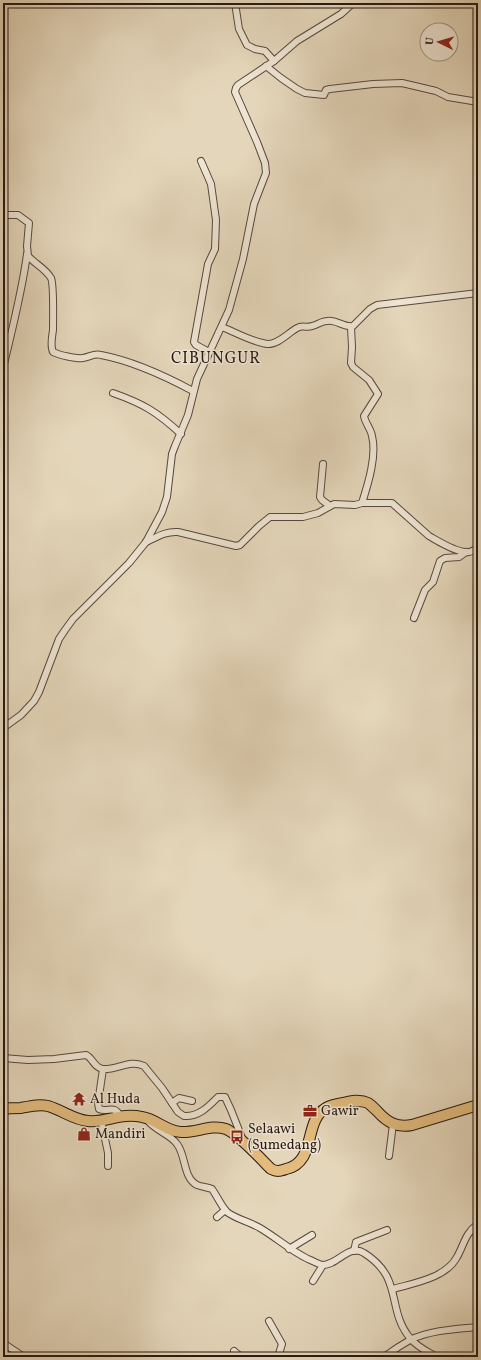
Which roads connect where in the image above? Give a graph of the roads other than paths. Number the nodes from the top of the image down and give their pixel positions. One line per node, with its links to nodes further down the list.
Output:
1 (235, 3): 3 (street)
2 (353, 3): 3 (street)
3 (274, 61): 4 (street)
4 (266, 66): 5 (street); 10 (street)
5 (478, 102)
6 (201, 161): 12 (street)
7 (3, 215): 8 (street)
8 (27, 252): 13 (street); 14 (street)
9 (478, 293): 11 (street)
10 (222, 327): 11 (street); 12 (street)
11 (351, 327): 18 (street)
12 (209, 352): 14 (street)
13 (3, 368)
14 (193, 391): 16 (street)
15 (114, 394): 16 (street)
16 (181, 434): 20 (street)
17 (323, 464): 19 (street)
18 (362, 503): 19 (street); 22 (street)
19 (330, 506): 20 (street)
20 (146, 542): 24 (street)
21 (478, 548): 22 (street)
22 (466, 552): 23 (street)
23 (414, 618)
24 (3, 728)
25 (3, 1058): 26 (street)
26 (103, 1069): 28 (street); 31 (street)
27 (192, 1101): 28 (street)
28 (172, 1103): 35 (street)
29 (478, 1105): 34 (main road)
30 (3, 1109): 33 (main road)
31 (120, 1116): 32 (main road); 33 (main road)
32 (144, 1117): 35 (main road); 38 (street)
33 (101, 1120): 37 (street)
34 (393, 1124): 35 (main road); 36 (street)
35 (244, 1143)
36 (389, 1156)
37 (108, 1166)
38 (225, 1210): 39 (street); 43 (street)
39 (217, 1217)
40 (478, 1224): 47 (street)
41 (387, 1230): 44 (street)
42 (312, 1235): 43 (street)
43 (289, 1248): 45 (street)
44 (354, 1251): 45 (street); 47 (street)
45 (323, 1265): 46 (street)
46 (313, 1281)
47 (393, 1289): 50 (street)
48 (269, 1321): 55 (street)
49 (478, 1327): 50 (street)
50 (411, 1340): 56 (street); 57 (street)
51 (3, 1344): 53 (street)
52 (234, 1351): 54 (street)
53 (24, 1357)
54 (241, 1357)
55 (278, 1357)
56 (384, 1357)
57 (437, 1357)

